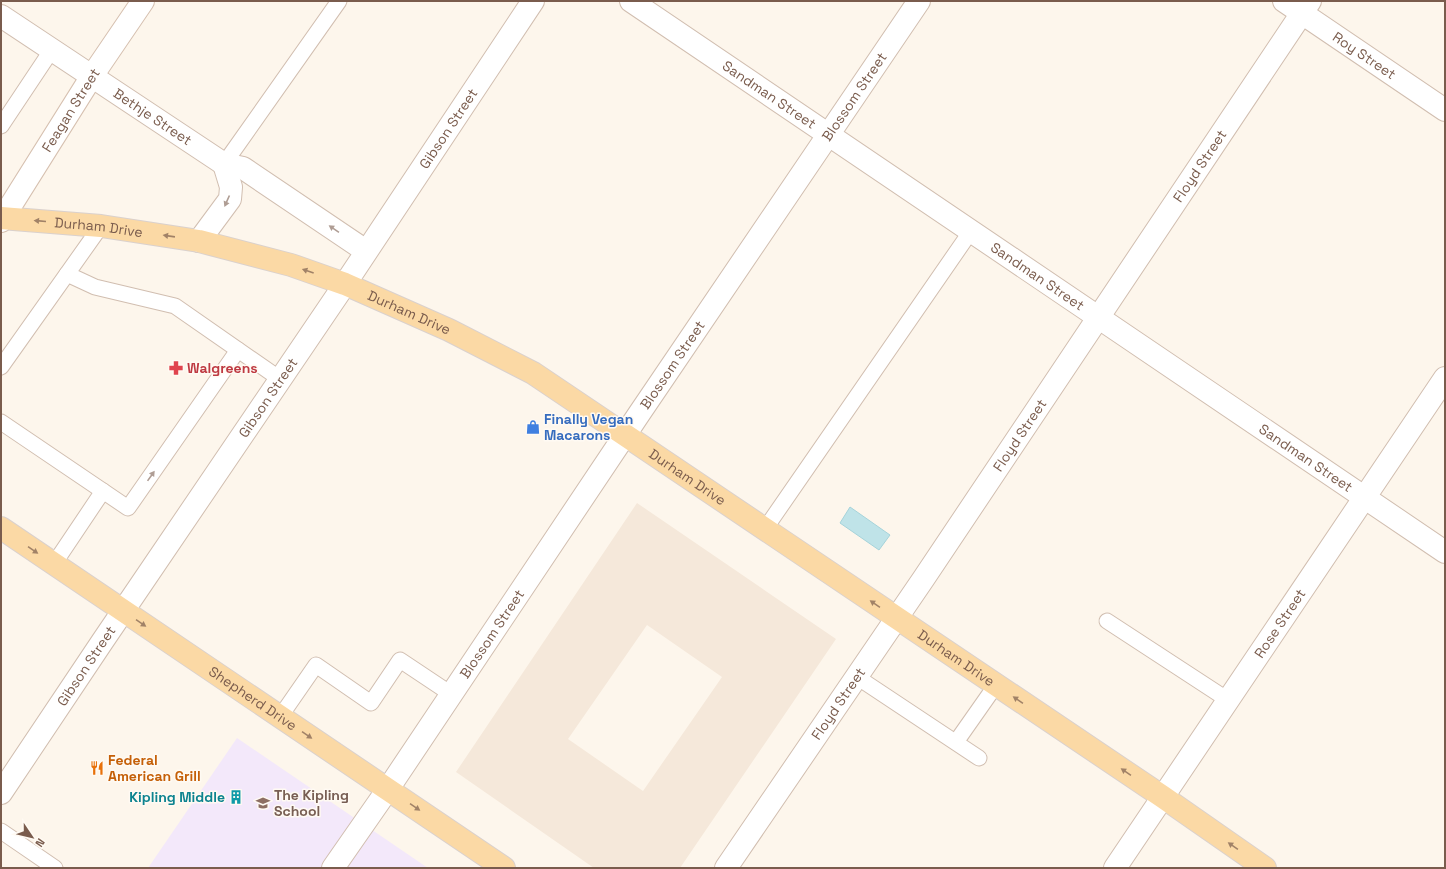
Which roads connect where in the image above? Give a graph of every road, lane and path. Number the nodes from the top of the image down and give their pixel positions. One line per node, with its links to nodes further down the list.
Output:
1 (143, 1): 9 (street, Feagan Street)
2 (339, 1): 13 (lane)
3 (533, 1): 18 (street, Gibson Street)
4 (631, 1): 12 (street, Sandman Street)
5 (919, 1): 12 (street, Blossom Street)
6 (1299, 5): 10 (street, Roy Street); 21 (street, Floyd Street)
7 (1, 16): 8 (street, Bethje Street)
8 (52, 51): 9 (street, Bethje Street); 11 (lane)
9 (92, 76): 13 (street, Bethje Street); 14 (street, Feagan Street)
10 (1445, 110)
11 (1, 126)
12 (829, 135): 16 (street, Sandman Street); 27 (street, Blossom Street)
13 (224, 164): 17 (street, one-way to 17); 18 (street, Bethje Street, one-way to 13)
14 (2, 219): 15 (main road, Durham Drive, one-way to 14)
15 (100, 226): 17 (main road, Durham Drive, one-way to 15); 19 (lane)
16 (971, 231): 21 (street, Sandman Street); 31 (lane)
17 (199, 241): 20 (main road, Durham Drive, one-way to 17)
18 (366, 251): 20 (street, Gibson Street)
19 (67, 274): 22 (lane); 23 (lane)
20 (345, 284): 25 (street, Gibson Street); 27 (main road, Durham Drive)
21 (1097, 317): 29 (street, Sandman Street); 35 (street, Floyd Street)
22 (238, 350): 25 (lane); 28 (lane, one-way to 22)
23 (1, 367)
24 (1445, 378): 29 (street, Rose Street)
25 (280, 379): 34 (street, Gibson Street)
26 (1, 422): 28 (lane)
27 (626, 434): 31 (main road, Durham Drive); 39 (street, Blossom Street)
28 (103, 491): 33 (lane)
29 (1365, 498): 32 (street, Sandman Street); 40 (street, Rose Street)
30 (1, 528): 33 (main road, Shepherd Drive, one-way to 33)
31 (765, 529): 35 (main road, Durham Drive, one-way to 31)
32 (1445, 552)
33 (54, 564): 34 (main road, Shepherd Drive)
34 (123, 610): 41 (main road, Shepherd Drive, one-way to 41); 45 (street, Gibson Street)
35 (897, 618): 37 (street, Floyd Street); 38 (main road, Durham Drive)
36 (1106, 621): 40 (lane)
37 (857, 676): 42 (lane); 51 (street, Floyd Street)
38 (996, 686): 42 (lane); 46 (main road, Durham Drive, one-way to 38)
39 (451, 694): 41 (lane); 44 (street, Blossom Street)
40 (1228, 700): 46 (street, Rose Street)
41 (280, 717): 44 (main road, Shepherd Drive, one-way to 44)
42 (956, 742): 43 (lane)
43 (980, 758)
44 (388, 789): 49 (street, Blossom Street); 50 (main road, Shepherd Drive, one-way to 50)
45 (1, 793)
46 (1163, 797): 52 (street, Rose Street); 53 (main road, Durham Drive, one-way to 46)
47 (1, 831): 48 (lane)
48 (55, 868)
49 (333, 868)
50 (504, 868)
51 (726, 868)
52 (1115, 868)
53 (1265, 868)

